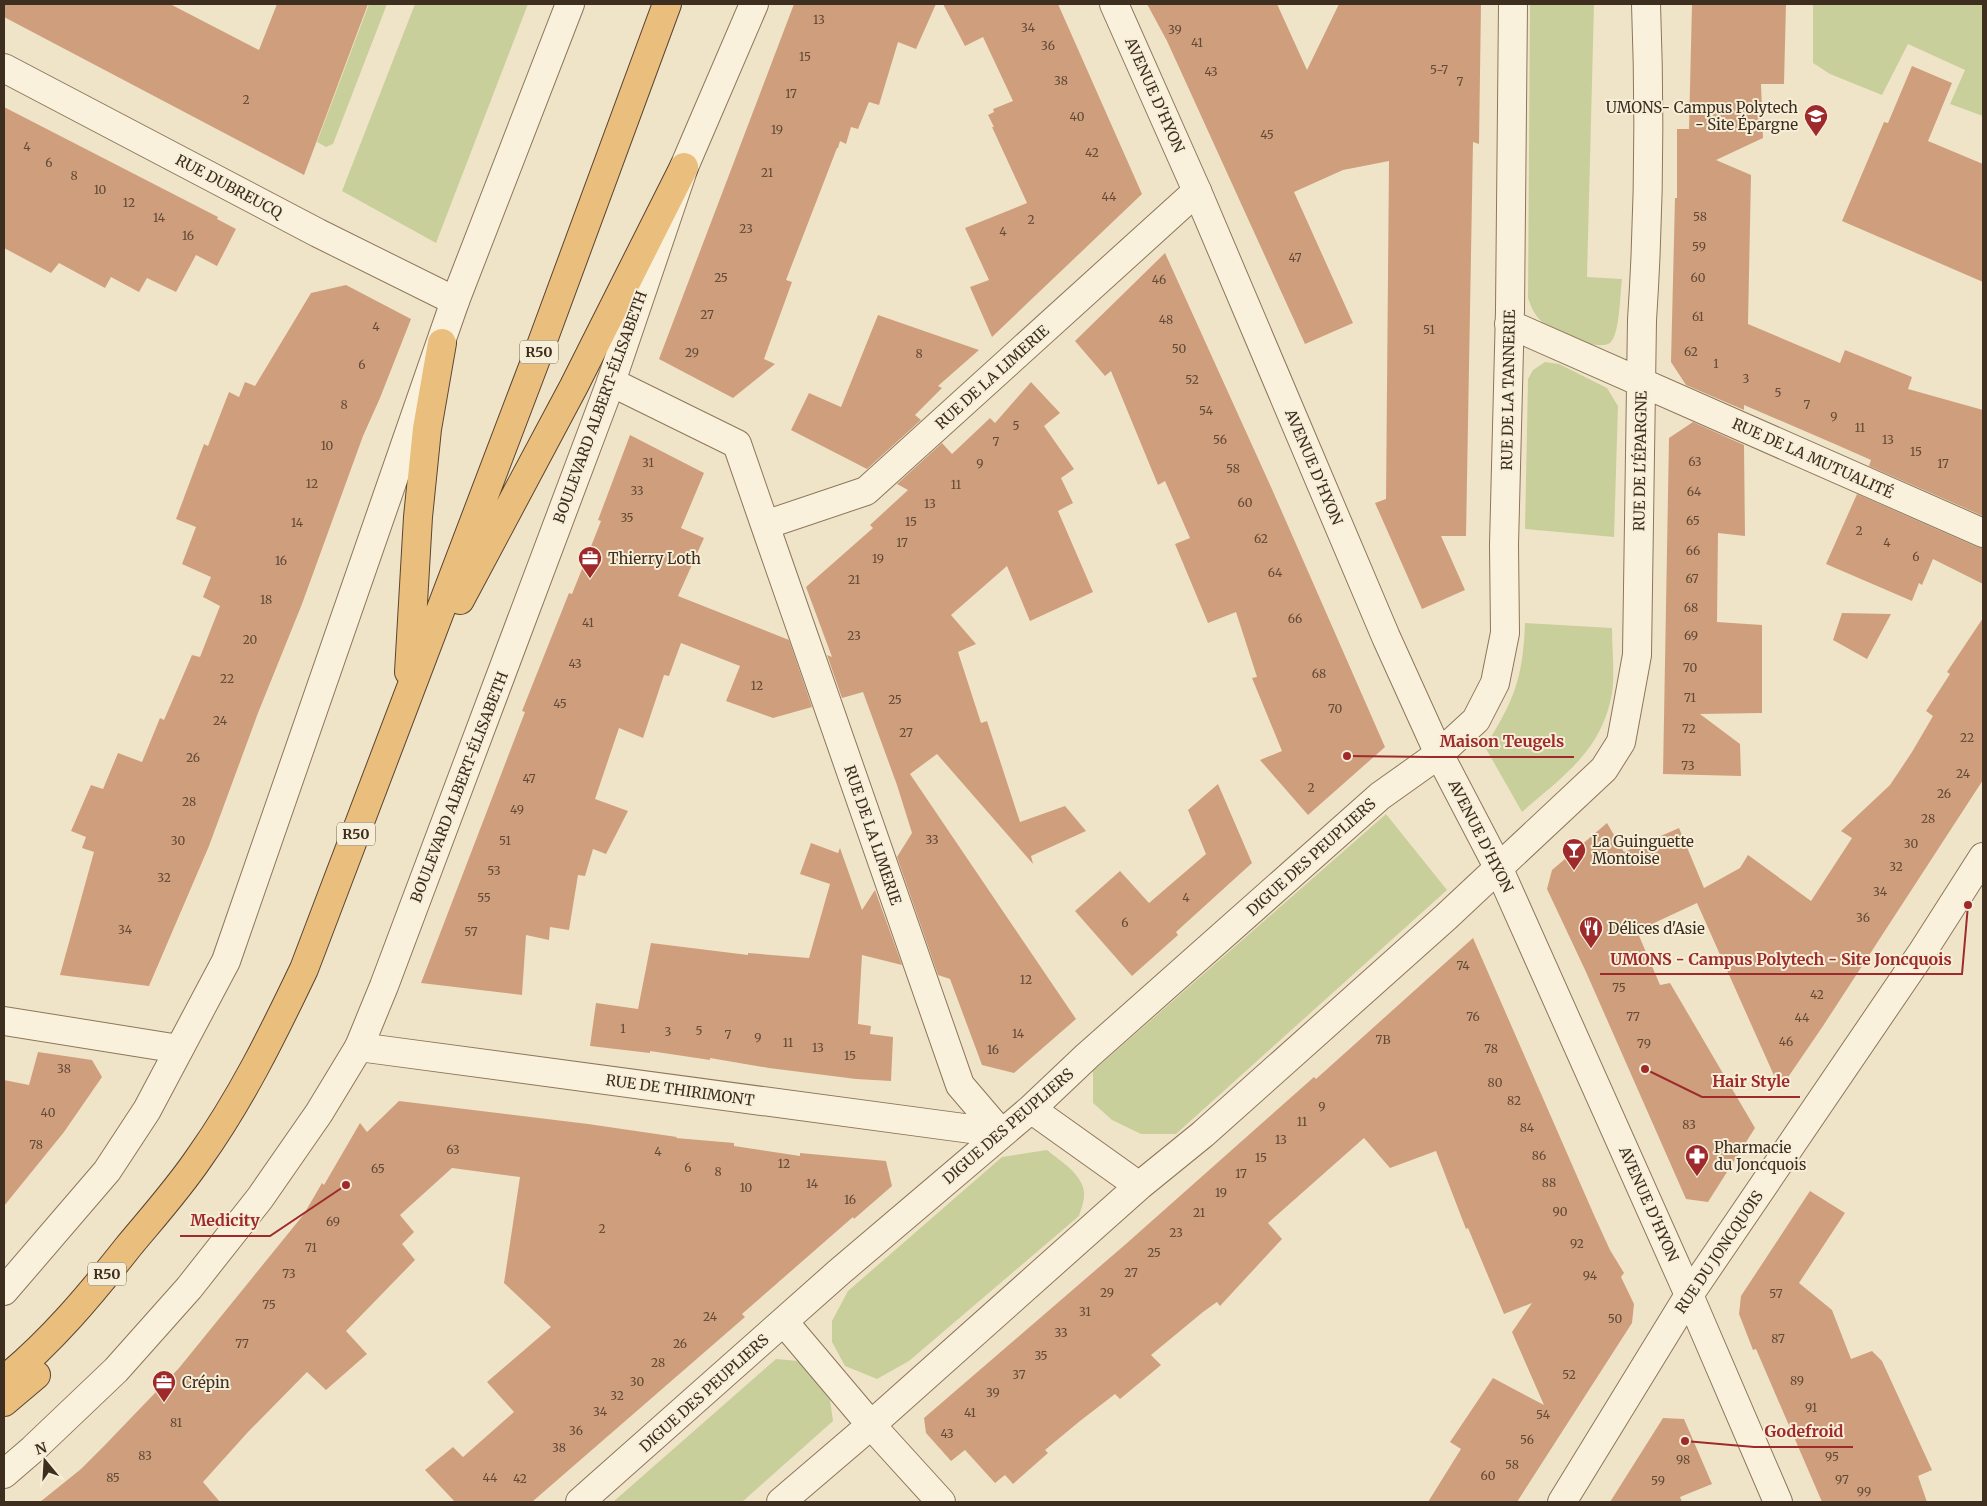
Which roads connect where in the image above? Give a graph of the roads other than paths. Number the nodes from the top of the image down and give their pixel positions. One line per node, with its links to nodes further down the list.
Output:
1 (570, 4): 10 (street)
2 (667, 4): 17 (highway, R50)
3 (754, 4): 8 (street, BOULEVARD ALBERT-ÉLISABETH)
4 (1114, 4): 9 (street, AVENUE D'HYON)
5 (1513, 4): 11 (street, RUE DE LA TANNERIE)
6 (1646, 4): 14 (street, RUE DE L'ÉPARGNE)
7 (4, 68): 10 (street, RUE DUBREUCQ)
8 (684, 167): 13 (street, BOULEVARD ALBERT-ÉLISABETH); 17 (highway)
9 (1197, 191): 15 (street, RUE DE LA LIMERIE); 18 (street, AVENUE D'HYON)
10 (455, 301): 12 (street)
11 (1509, 324): 14 (street, RUE DE LA MUTUALITÉ); 18 (street, RUE DE LA TANNERIE)
12 (442, 343): 17 (highway); 23 (street)
13 (611, 382): 15 (street, RUE DE LA LIMERIE); 22 (street, BOULEVARD ALBERT-ÉLISABETH)
14 (1642, 382): 16 (street, RUE DE LA MUTUALITÉ); 20 (street, RUE DE L'ÉPARGNE)
15 (765, 526): 25 (street, RUE DE LA LIMERIE)
16 (1983, 533)
17 (407, 698): 26 (highway, R50)
18 (1438, 754): 20 (street, AVENUE D'HYON); 24 (street, DIGUE DES PEUPLIERS)
19 (1983, 857): 29 (street, RUE DU JONCQUOIS)
20 (1498, 867): 27 (street); 29 (street, AVENUE D'HYON)
21 (4, 1021): 23 (street)
22 (359, 1047): 25 (street, RUE DE THIRIMONT); 34 (street, BOULEVARD ALBERT-ÉLISABETH)
23 (179, 1049): 28 (street)
24 (1031, 1108): 25 (street, DIGUE DES PEUPLIERS); 27 (street)
25 (1001, 1133): 30 (street, DIGUE DES PEUPLIERS)
26 (199, 1159): 31 (highway, R50); 32 (highway)
27 (1139, 1186): 33 (street)
28 (4, 1291)
29 (1689, 1295): 38 (street, RUE DU JONCQUOIS); 39 (street, AVENUE D'HYON)
30 (784, 1322): 33 (street); 35 (street, DIGUE DES PEUPLIERS)
31 (4, 1380)
32 (4, 1402)
33 (871, 1425): 36 (street); 37 (street)
34 (4, 1474)
35 (580, 1502)
36 (782, 1502)
37 (941, 1502)
38 (1562, 1502)
39 (1778, 1502)

